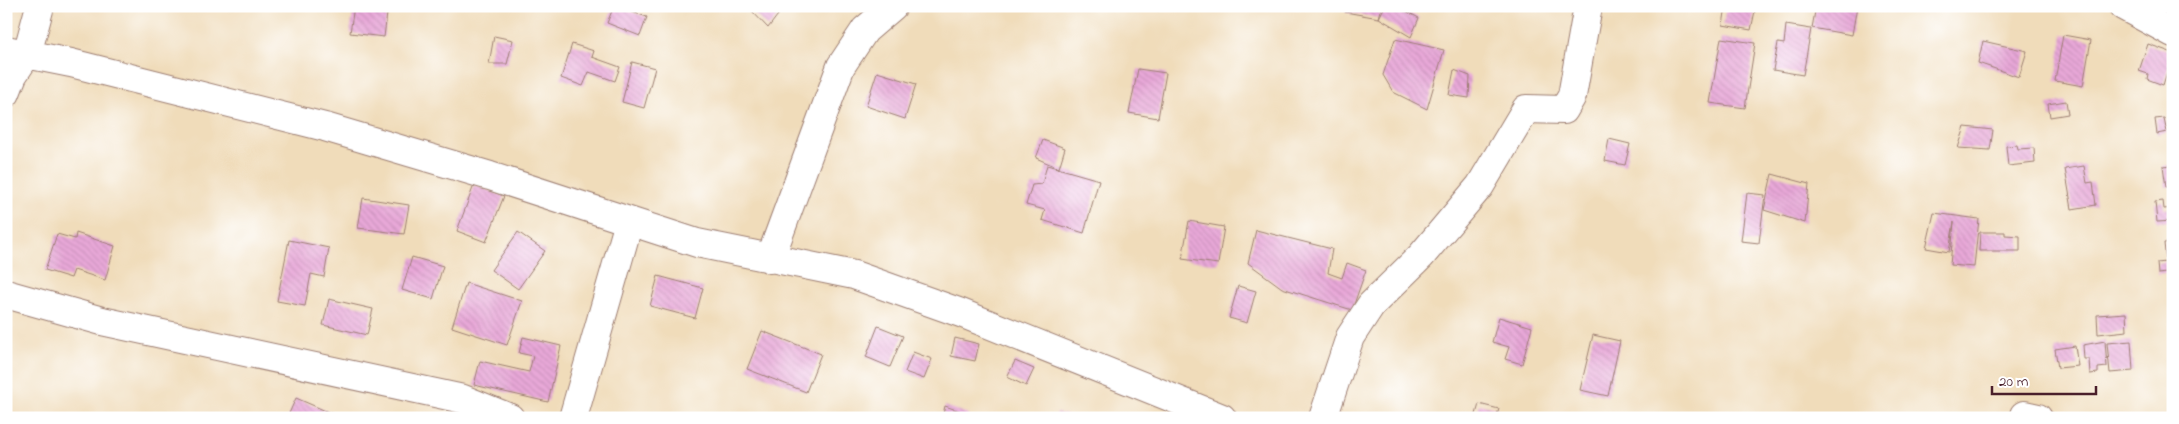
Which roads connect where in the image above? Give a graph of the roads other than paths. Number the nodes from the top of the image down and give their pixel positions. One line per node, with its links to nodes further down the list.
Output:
1 (40, 6): 6 (street)
2 (893, 6): 9 (street)
3 (1588, 6): 14 (street)
4 (2123, 6): 5 (street)
5 (2173, 33)
6 (16, 52): 7 (street); 8 (street)
7 (6, 93)
8 (629, 222): 9 (street); 12 (street)
9 (770, 260): 13 (street)
10 (6, 294): 11 (street)
11 (510, 418)
12 (573, 418)
13 (1222, 418)
14 (1323, 418)

